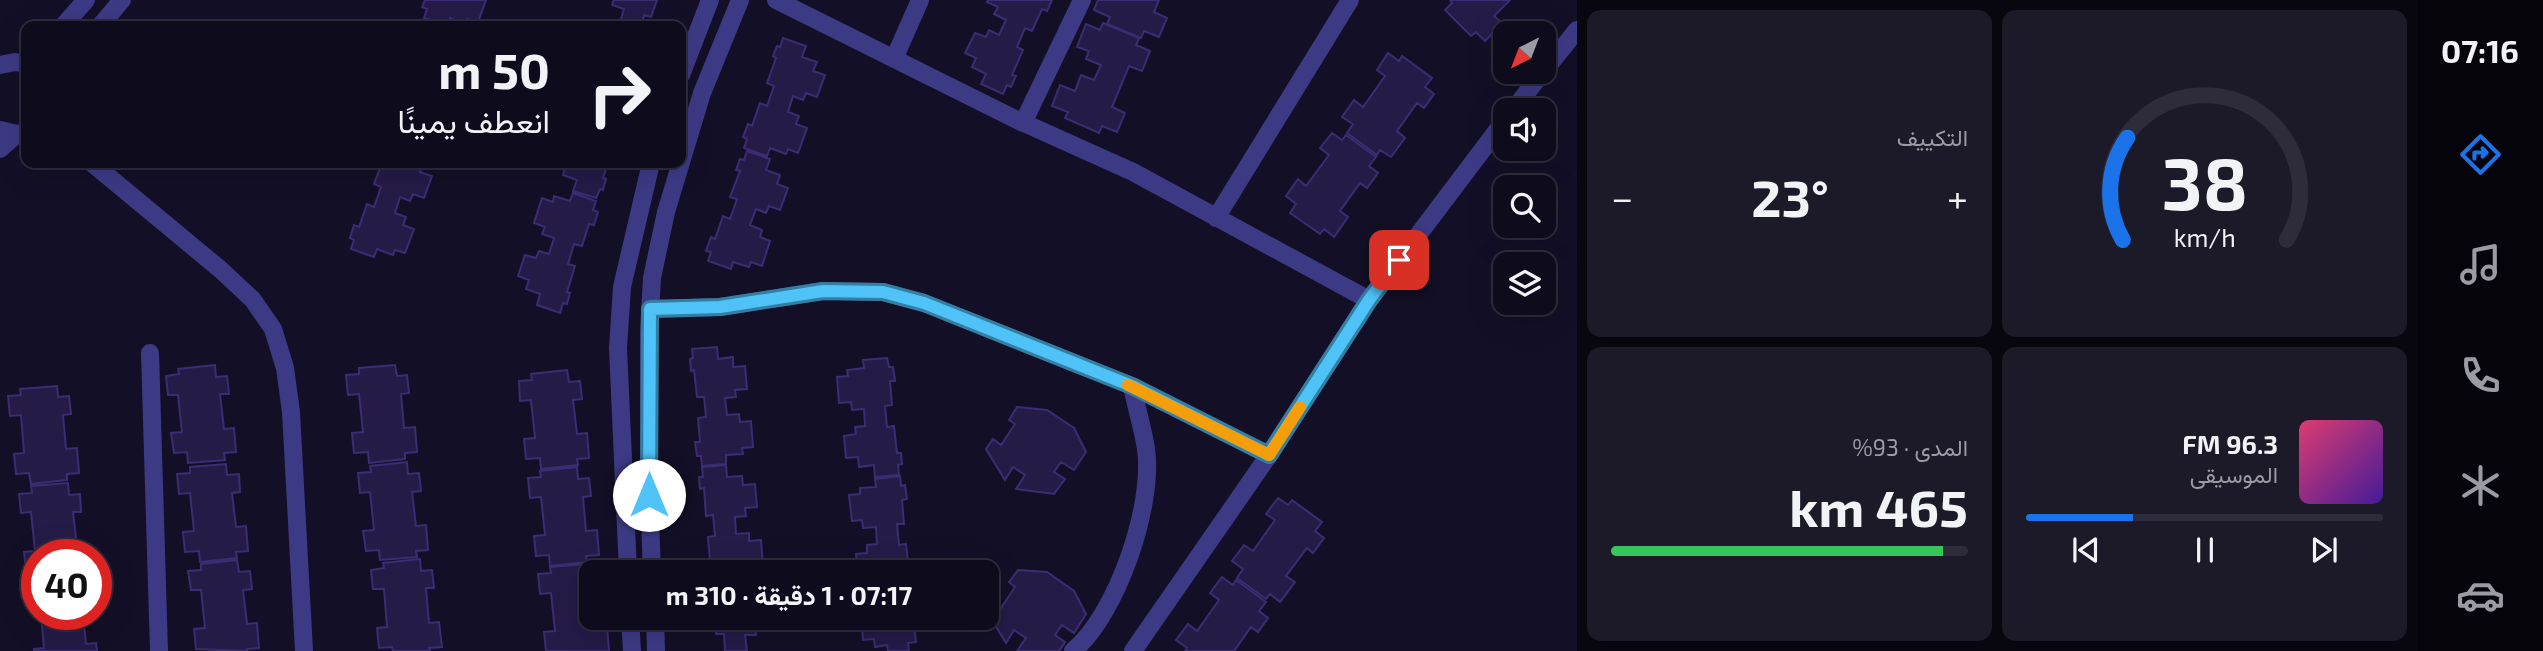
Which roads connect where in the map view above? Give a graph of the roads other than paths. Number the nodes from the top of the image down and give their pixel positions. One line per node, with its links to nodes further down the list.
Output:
1 (86, 0): 9 (street)
2 (122, 0): 10 (street)
3 (710, 0): 14 (street)
4 (740, 0): 20 (street)
5 (776, 0): 13 (street)
6 (920, 0): 13 (street)
7 (1082, 0): 17 (street)
8 (1350, 0): 25 (street)
9 (67, 21)
10 (104, 21)
11 (1577, 30): 12 (street)
12 (1556, 55)
13 (894, 59): 17 (street)
14 (686, 62)
15 (1533, 84): 16 (street)
16 (1522, 98)
17 (1023, 123): 25 (street)
18 (14, 132): 21 (street)
19 (1493, 136): 26 (street)
20 (686, 146)
21 (0, 149)
22 (98, 168): 36 (street)
23 (650, 168): 31 (street)
24 (679, 168): 27 (street)
25 (1216, 218): 26 (street)
26 (1369, 300): 30 (street)
27 (650, 309): 29 (street); 32 (street)
28 (150, 353): 35 (street)
29 (1132, 386): 30 (street); 39 (street)
30 (1269, 455): 40 (street)
31 (627, 560)
32 (652, 560)
33 (631, 630): 37 (street)
34 (655, 630): 38 (street)
35 (159, 651)
36 (304, 651)
37 (632, 651)
38 (656, 651)
39 (1073, 651)
40 (1133, 651)

